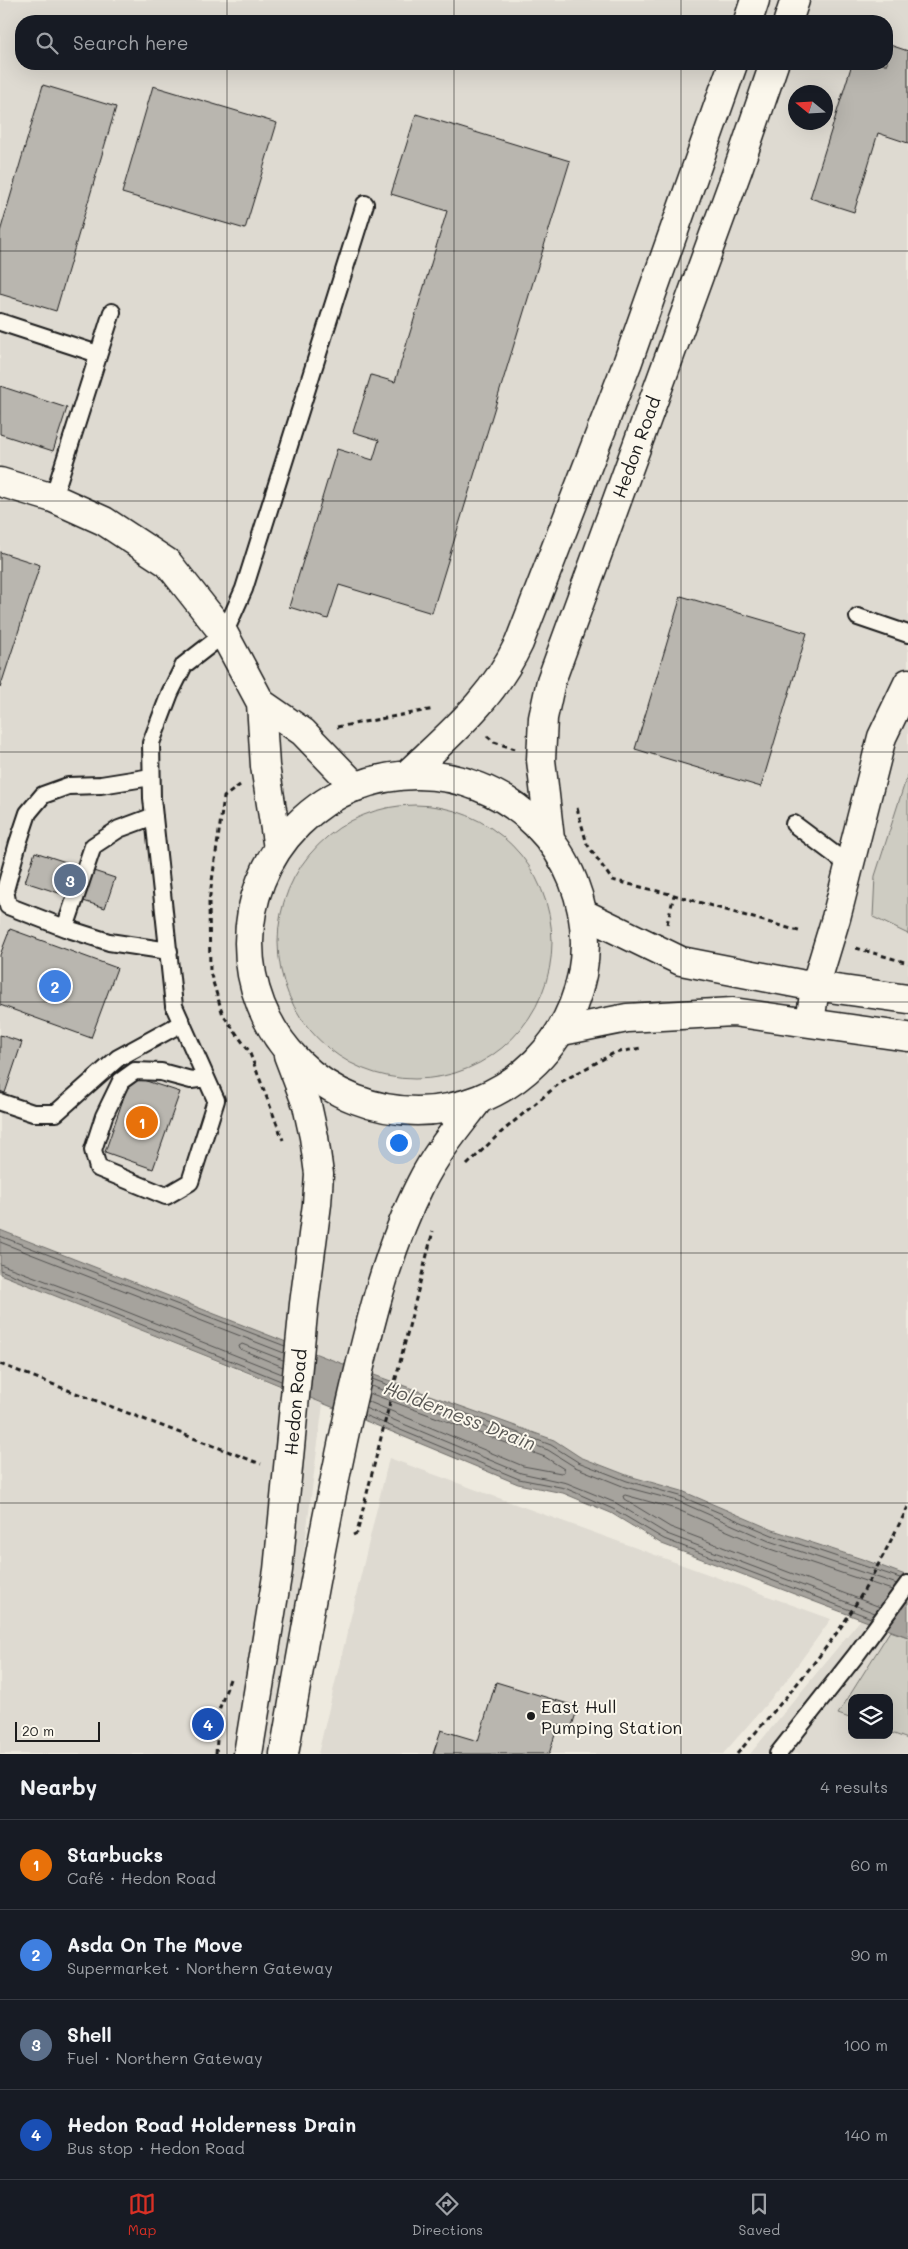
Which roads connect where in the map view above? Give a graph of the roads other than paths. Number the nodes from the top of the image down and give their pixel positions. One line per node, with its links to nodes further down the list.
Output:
1 (755, 0): 3 (main road)
2 (795, 0): 4 (main road)
3 (750, 15)
4 (790, 15)
5 (731, 70): 18 (main road)
6 (772, 70): 23 (main road, Hedon Road)
7 (365, 204): 14 (lane)
8 (112, 312): 10 (lane)
9 (0, 322): 10 (lane)
10 (98, 354): 12 (lane)
11 (0, 482): 12 (main road)
12 (53, 498): 14 (main road)
13 (858, 617): 15 (lane)
14 (224, 634): 17 (main road); 19 (lane)
15 (908, 634)
16 (908, 683): 25 (main road)
17 (261, 703): 20 (main road); 24 (main road)
18 (411, 771): 20 (main road); 23 (main road)
19 (151, 777): 21 (lane); 26 (lane)
20 (356, 787): 24 (main road)
21 (154, 816): 28 (lane); 29 (lane)
22 (794, 824): 25 (lane)
23 (550, 839): 27 (main road)
24 (278, 848): 36 (main road)
25 (850, 866): 30 (main road)
26 (2, 897): 28 (lane)
27 (584, 914): 30 (main road); 34 (main road)
28 (65, 928): 29 (lane)
29 (169, 951): 32 (lane)
30 (815, 986): 31 (main road); 33 (main road)
31 (908, 999)
32 (182, 1023): 37 (lane); 38 (lane)
33 (810, 1023): 34 (main road); 35 (main road)
34 (562, 1030): 39 (main road)
35 (908, 1037)
36 (288, 1052): 39 (main road); 41 (main road, Hedon Road)
37 (206, 1078): 37 (lane)
38 (0, 1102)
39 (477, 1102): 42 (main road)
40 (908, 1584): 43 (lane)
41 (248, 1754)
42 (284, 1754)
43 (778, 1754)

